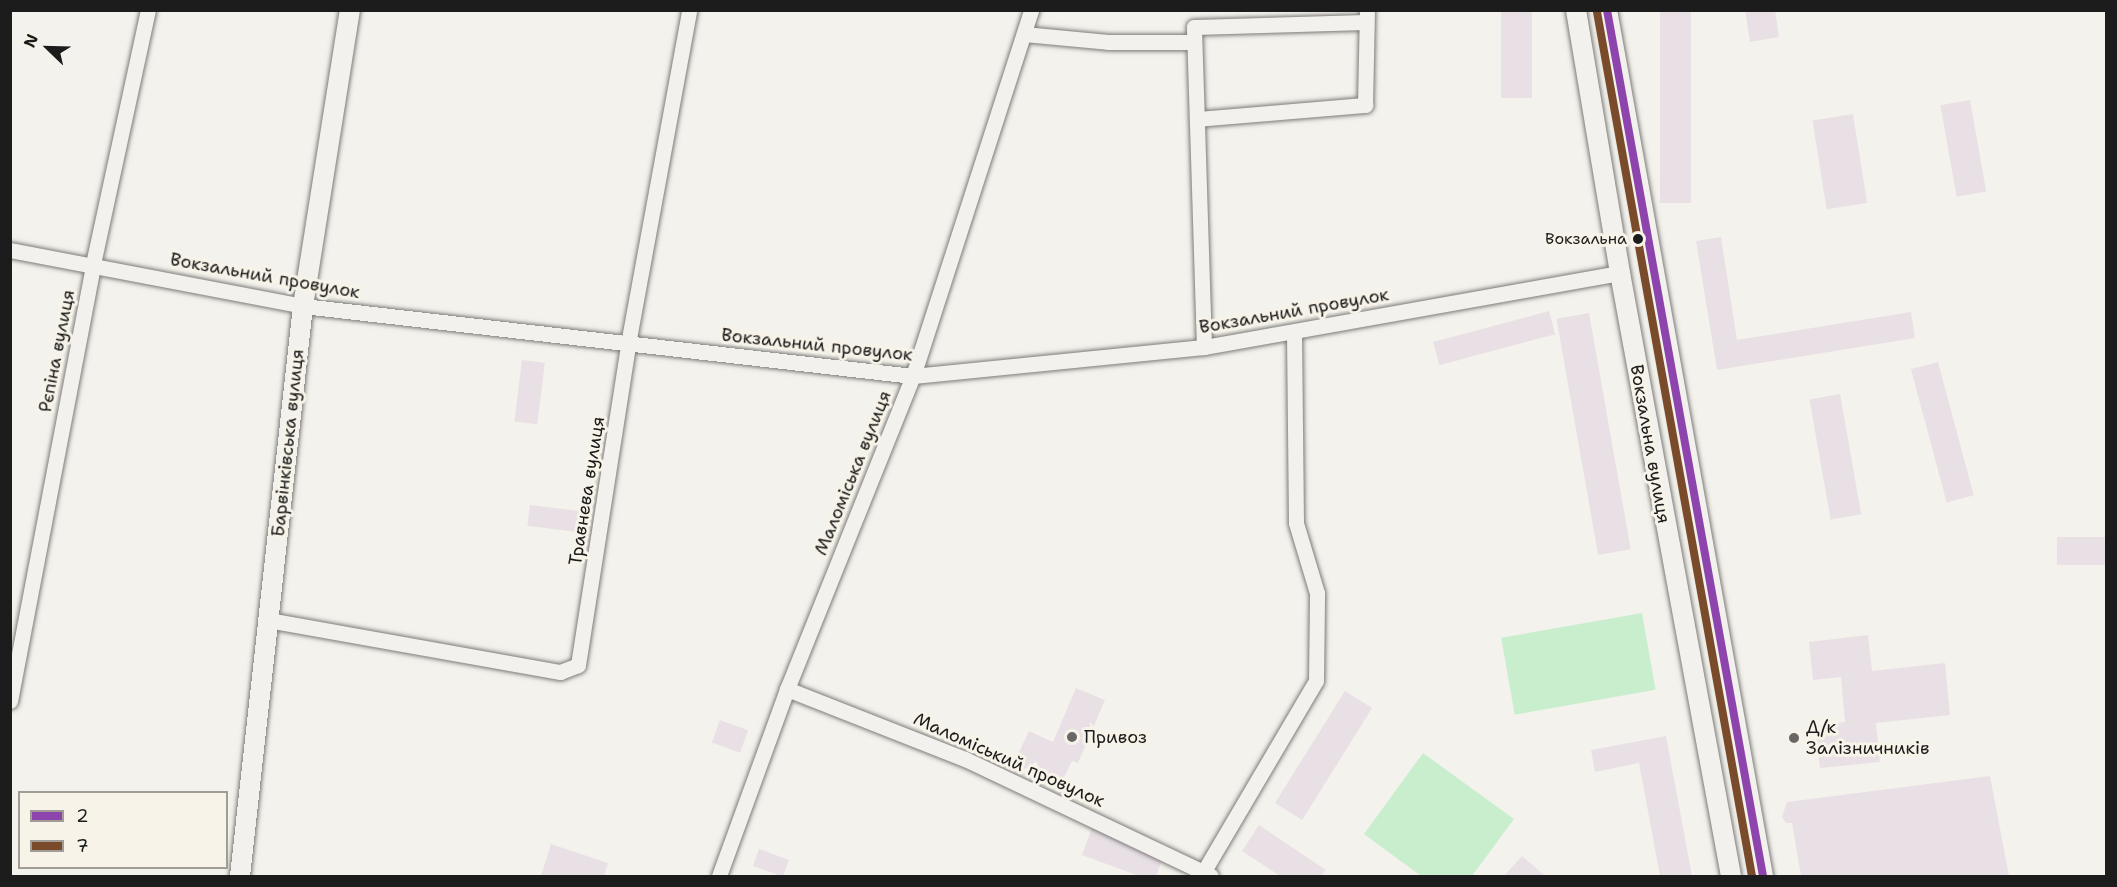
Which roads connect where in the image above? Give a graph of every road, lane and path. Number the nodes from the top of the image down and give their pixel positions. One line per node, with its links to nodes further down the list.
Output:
1 (148, 10): 12 (street, Рєпіна вулиця)
2 (350, 10): 14 (street, Барвінківська вулиця)
3 (689, 10): 16 (street, Травнева вулиця)
4 (1031, 10): 8 (street, Маломіська вулиця)
5 (1576, 10): 13 (street, Вокзальна вулиця)
6 (1608, 10): 26 (street, Вокзальна вулиця)
7 (1367, 16): 9 (street); 10 (street)
8 (1024, 34): 9 (street); 18 (street, Маломіська вулиця)
9 (1194, 34): 10 (street)
10 (1197, 119): 17 (street)
11 (10, 250): 12 (street, Вокзальний провулок)
12 (93, 264): 14 (street, Вокзальний провулок); 21 (street, Рєпіна вулиця)
13 (1620, 273): 15 (street, Вокзальний провулок); 25 (street, Вокзальна вулиця)
14 (303, 306): 16 (street, Вокзальний провулок); 19 (street, Барвінківська вулиця)
15 (1294, 332): 17 (street, Вокзальний провулок); 22 (street)
16 (628, 344): 18 (street, Вокзальний провулок); 19 (street, Травнева вулиця)
17 (1204, 347): 18 (street, Вокзальний провулок)
18 (913, 376): 20 (street, Маломіська вулиця)
19 (268, 620): 23 (street, Барвінківська вулиця)
20 (787, 688): 22 (street, Маломіський провулок); 24 (street, Маломіська вулиця)
21 (10, 700)
22 (1205, 875)
23 (240, 876)
24 (719, 876)
25 (1731, 876)
26 (1763, 876)

